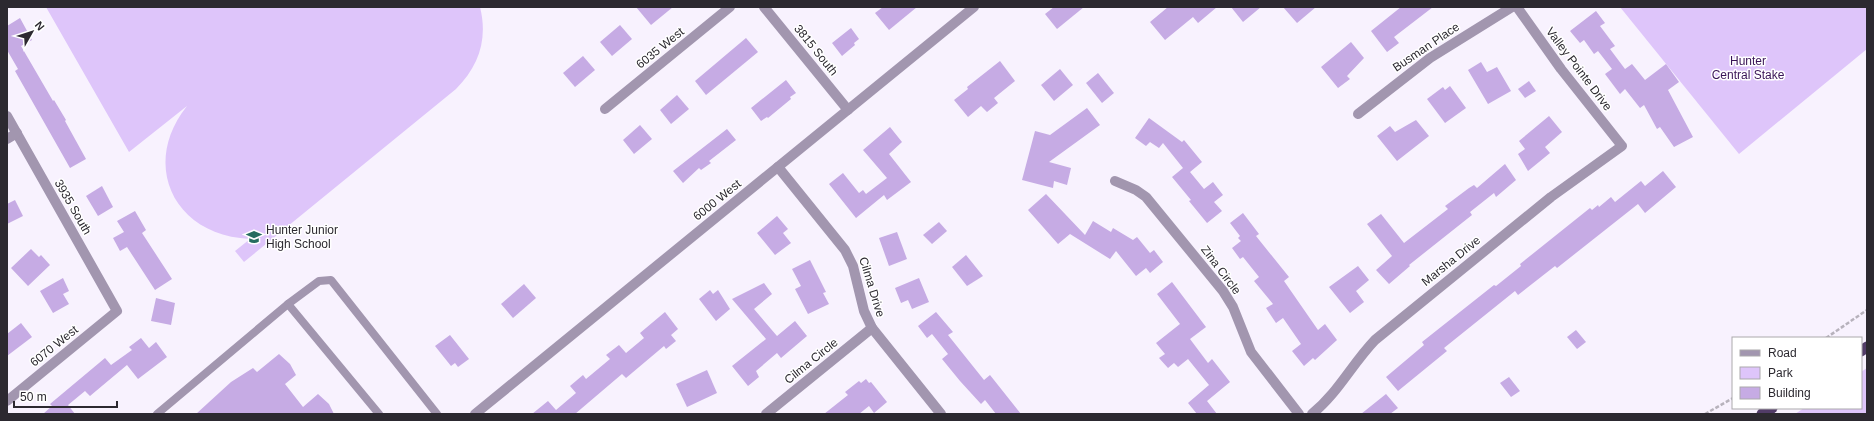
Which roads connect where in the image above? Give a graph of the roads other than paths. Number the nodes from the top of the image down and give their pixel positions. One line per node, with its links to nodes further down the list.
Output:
1 (730, 7): 6 (street, 6035 West)
2 (764, 7): 7 (street, 3815 South)
3 (1512, 7): 8 (street, Busman Place)
4 (1517, 7): 12 (street, Valley Pointe Drive)
5 (972, 8): 7 (street, 6000 West)
6 (606, 109)
7 (848, 110): 13 (street, 6000 West)
8 (1358, 114)
9 (7, 116): 10 (street, 3935 South)
10 (17, 133): 11 (street); 16 (street, 3935 South)
11 (7, 139)
12 (1622, 146): 26 (street, Marsha Drive)
13 (778, 167): 17 (street, Cilma Drive); 22 (street, 6000 West)
14 (1115, 180): 25 (street, Zina Circle)
15 (288, 304): 19 (lane); 20 (lane); 21 (lane)
16 (117, 311): 18 (street, 6070 West)
17 (872, 328): 23 (street, Cilma Circle); 24 (street, Cilma Drive)
18 (7, 401)
19 (157, 414)
20 (379, 414)
21 (437, 414)
22 (475, 414)
23 (766, 414)
24 (942, 414)
25 (1299, 414)
26 (1312, 414)

